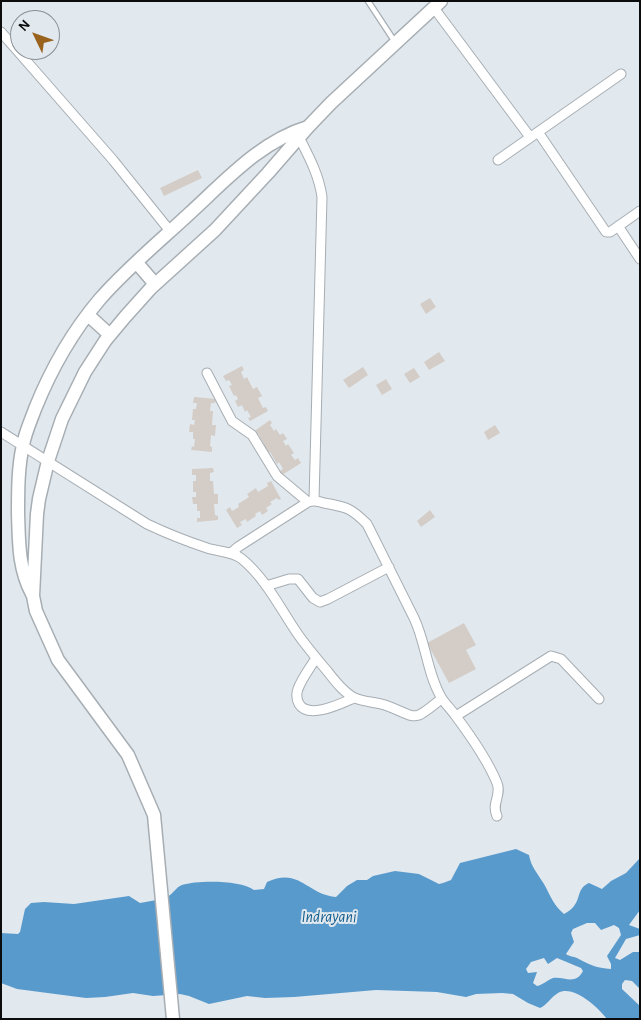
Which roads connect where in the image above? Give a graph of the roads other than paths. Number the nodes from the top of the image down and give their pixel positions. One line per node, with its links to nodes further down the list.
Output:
1 (368, 1): 4 (lane)
2 (437, 4): 4 (street); 7 (street)
3 (1, 32): 12 (street)
4 (396, 43): 6 (street)
5 (621, 74): 7 (street)
6 (308, 127): 8 (street); 12 (street)
7 (534, 134): 9 (street); 11 (street)
8 (299, 137): 15 (street); 22 (street)
9 (498, 160)
10 (640, 210): 11 (street)
11 (618, 226): 13 (street)
12 (170, 231): 14 (street)
13 (640, 259)
14 (137, 262): 15 (street); 16 (street)
15 (155, 284): 17 (street)
16 (88, 315): 17 (street); 20 (street)
17 (110, 335): 21 (street)
18 (207, 372): 22 (street)
19 (1, 432): 20 (street)
20 (23, 445): 21 (street); 26 (street)
21 (48, 461): 23 (street); 26 (street)
22 (311, 501): 23 (street); 24 (street)
23 (231, 553): 25 (street)
24 (388, 567): 25 (street); 29 (street)
25 (266, 586): 27 (street)
26 (33, 596): 33 (street)
27 (316, 658): 28 (street); 28 (street)
28 (354, 698): 29 (street)
29 (441, 699): 31 (street)
30 (599, 699): 31 (street)
31 (456, 716): 32 (street)
32 (496, 816)
33 (174, 1019)

